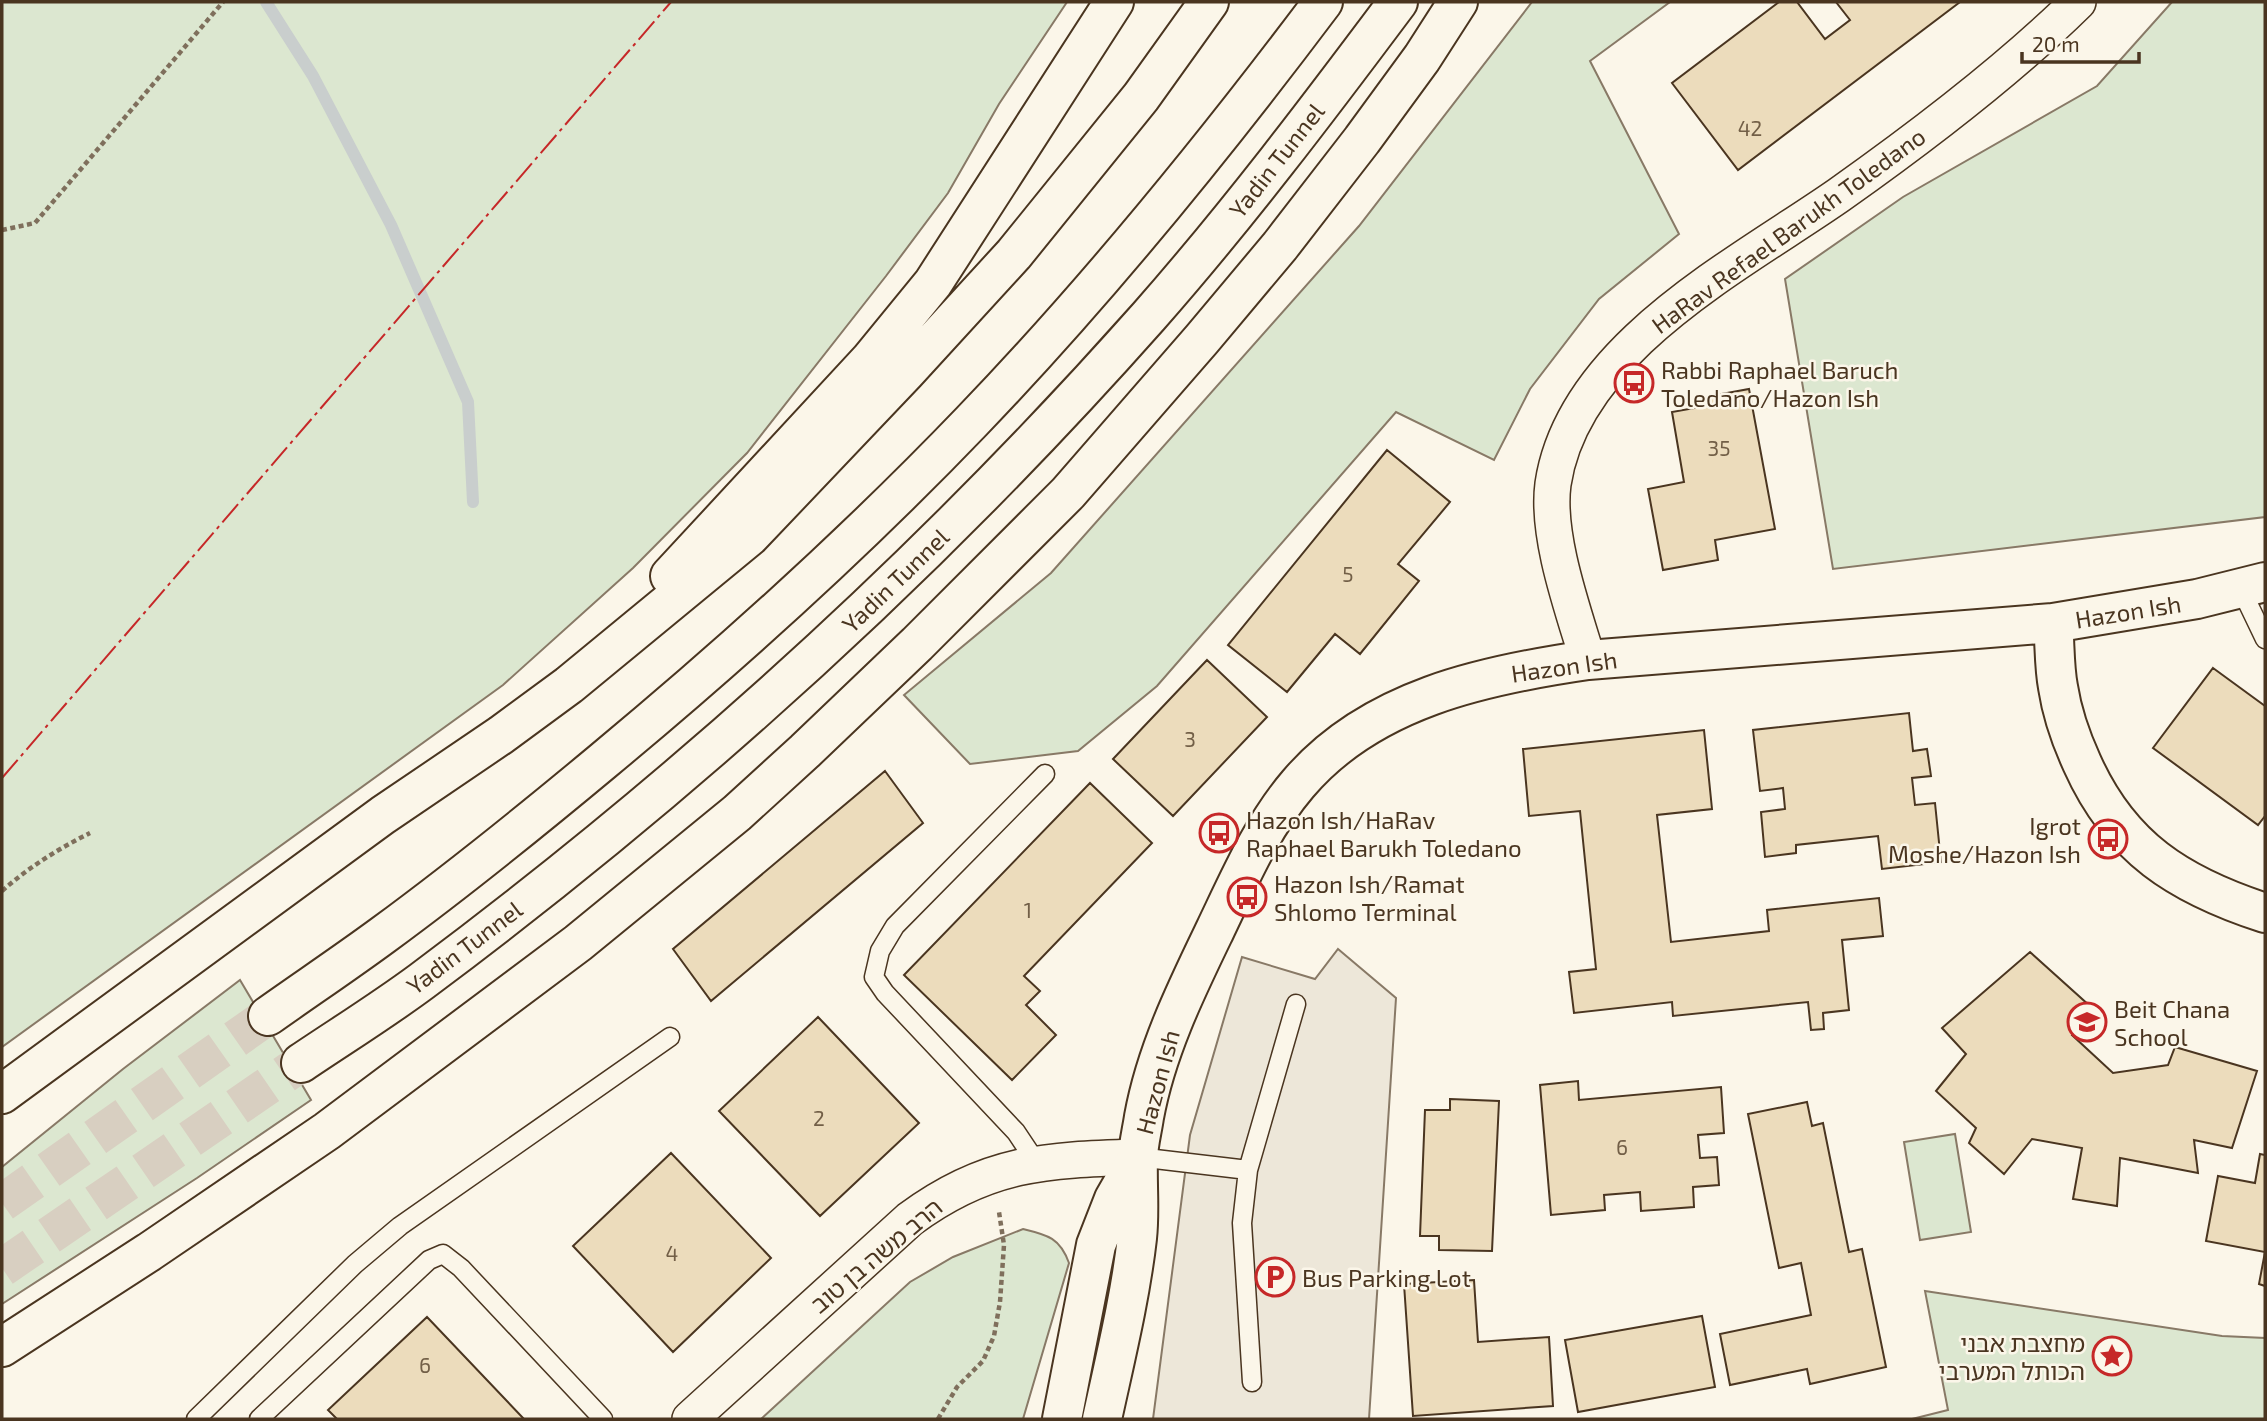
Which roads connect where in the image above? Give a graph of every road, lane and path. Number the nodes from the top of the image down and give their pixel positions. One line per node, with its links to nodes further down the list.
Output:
1 (223, 2): 8 (path)
2 (1114, 2): 13 (main road)
3 (1209, 2): 13 (main road)
4 (1323, 2): 19 (main road)
5 (1398, 2): 21 (main road, Yadin Tunnel)
6 (1458, 2): 27 (main road)
7 (2078, 2): 12 (street, HaRav Refael Barukh Toledano)
8 (2, 230)
9 (2253, 586): 10 (main road, Hazon Ish); 11 (lane)
10 (2053, 623): 12 (main road, Hazon Ish); 17 (main road)
11 (2265, 639)
12 (1588, 660): 23 (main road, Hazon Ish)
13 (569, 685): 22 (main road)
14 (1045, 774): 24 (lane)
15 (90, 833): 16 (path)
16 (2, 891)
17 (2265, 913)
18 (1296, 1004): 25 (lane)
19 (268, 1016)
20 (670, 1037): 29 (lane)
21 (301, 1063)
22 (2, 1094)
23 (1138, 1157): 24 (street, הרב משה בן טוב); 25 (lane); 34 (main road, Hazon Ish); 35 (main road, Hazon Ish)
24 (1036, 1162): 26 (street, הרב משה בן טוב)
25 (1248, 1170): 28 (lane)
26 (992, 1174): 32 (street, הרב משה בן טוב); 33 (path)
27 (2, 1347)
28 (1252, 1382)
29 (196, 1419)
30 (259, 1419): 31 (lane)
31 (603, 1419)
32 (690, 1419)
33 (939, 1419)
34 (1062, 1419)
35 (1102, 1419)

